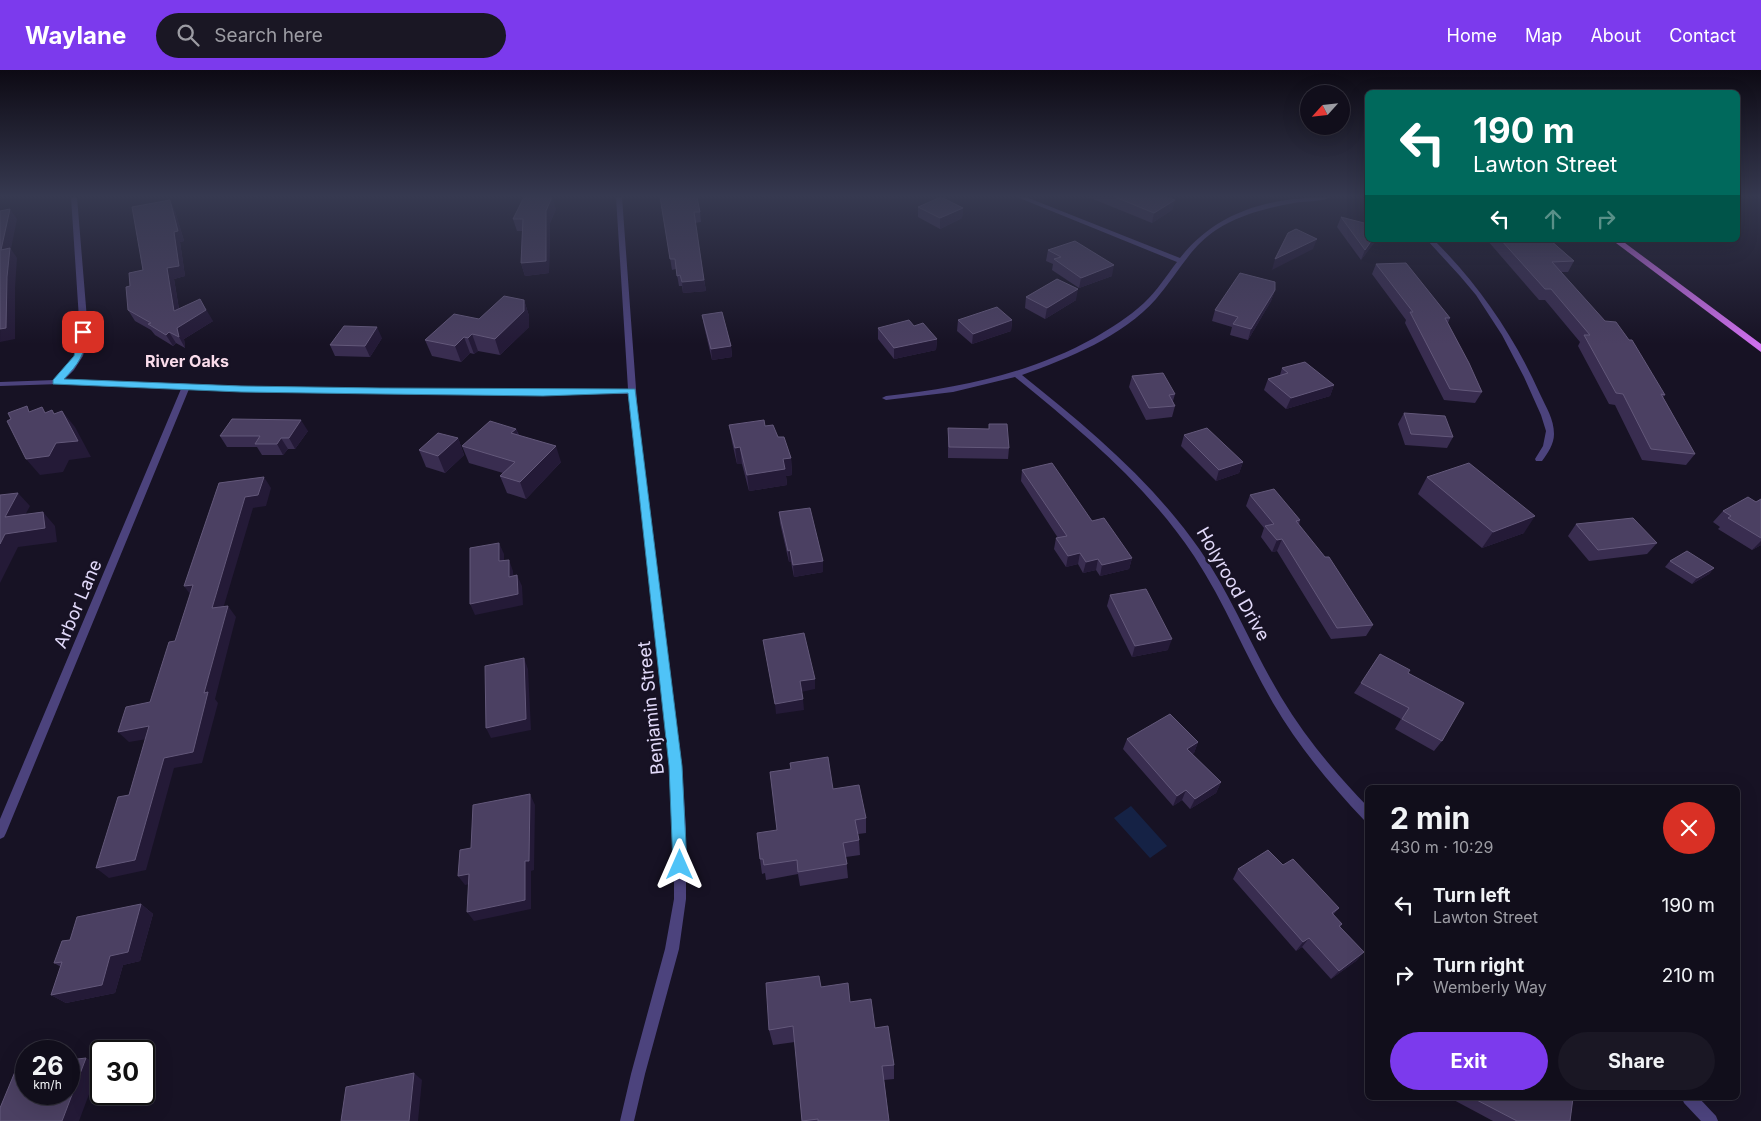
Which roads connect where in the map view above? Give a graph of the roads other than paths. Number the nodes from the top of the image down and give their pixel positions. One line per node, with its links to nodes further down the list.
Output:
1 (78, 246): 10 (street)
2 (622, 246): 13 (street, Benjamin Street)
3 (1143, 246): 7 (street)
4 (1194, 246): 7 (street)
5 (1436, 246): 15 (street)
6 (1624, 246): 8 (main road)
7 (1181, 261): 9 (street)
8 (1761, 349)
9 (1017, 375): 14 (street); 16 (street, Holyrood Drive)
10 (57, 382): 11 (street); 12 (street)
11 (0, 384)
12 (186, 387): 13 (street); 17 (street, Arbor Lane)
13 (632, 390): 19 (street, Benjamin Street)
14 (886, 398)
15 (1540, 459)
16 (1365, 813)
17 (0, 833)
18 (1692, 1100): 20 (street)
19 (627, 1121)
20 (1711, 1121)

